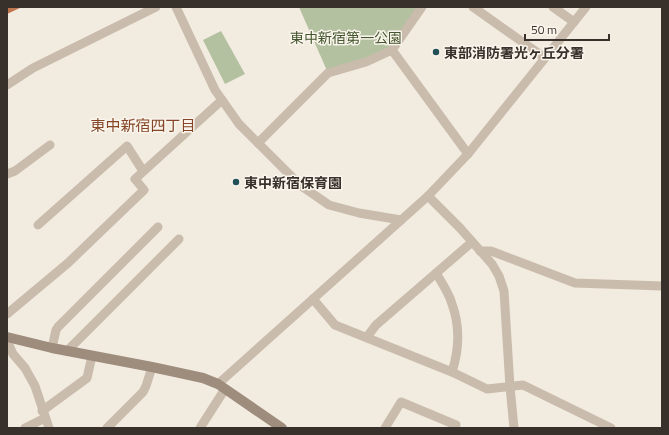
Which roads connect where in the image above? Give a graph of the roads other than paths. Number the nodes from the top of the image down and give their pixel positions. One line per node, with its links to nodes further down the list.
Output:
1 (156, 7): 10 (street)
2 (176, 7): 11 (street)
3 (422, 7): 8 (street)
4 (473, 7): 9 (street)
5 (553, 7): 7 (street)
6 (586, 7): 7 (street)
7 (574, 22): 9 (street)
8 (392, 50): 12 (street); 14 (street)
9 (545, 58): 14 (street)
10 (7, 84)
11 (222, 100): 12 (street); 15 (street)
12 (258, 143): 18 (street)
13 (50, 145): 16 (street)
14 (468, 154): 17 (street)
15 (143, 171): 19 (street); 27 (street)
16 (7, 174)
17 (428, 196): 18 (street); 22 (street)
18 (401, 220): 26 (street)
19 (38, 225)
20 (158, 227): 31 (street)
21 (179, 239): 32 (street)
22 (472, 242): 23 (street); 24 (street)
23 (480, 251): 25 (street); 38 (street)
24 (436, 273): 29 (street); 36 (street)
25 (662, 286)
26 (313, 299): 29 (street); 37 (street)
27 (7, 314)
28 (7, 337): 31 (street)
29 (367, 337): 36 (street)
30 (7, 341): 33 (street)
31 (52, 348): 32 (street)
32 (66, 351): 34 (street)
33 (10, 356): 39 (street)
34 (92, 356): 35 (street); 39 (street)
35 (152, 367): 37 (street); 43 (street)
36 (452, 372): 38 (street)
37 (221, 387): 44 (street); 45 (street)
38 (510, 387): 47 (street); 48 (street)
39 (44, 414): 41 (street); 42 (street)
40 (389, 427): 46 (street)
41 (25, 428)
42 (50, 428)
43 (106, 428)
44 (200, 428)
45 (282, 428)
46 (455, 428)
47 (514, 428)
48 (611, 428)

